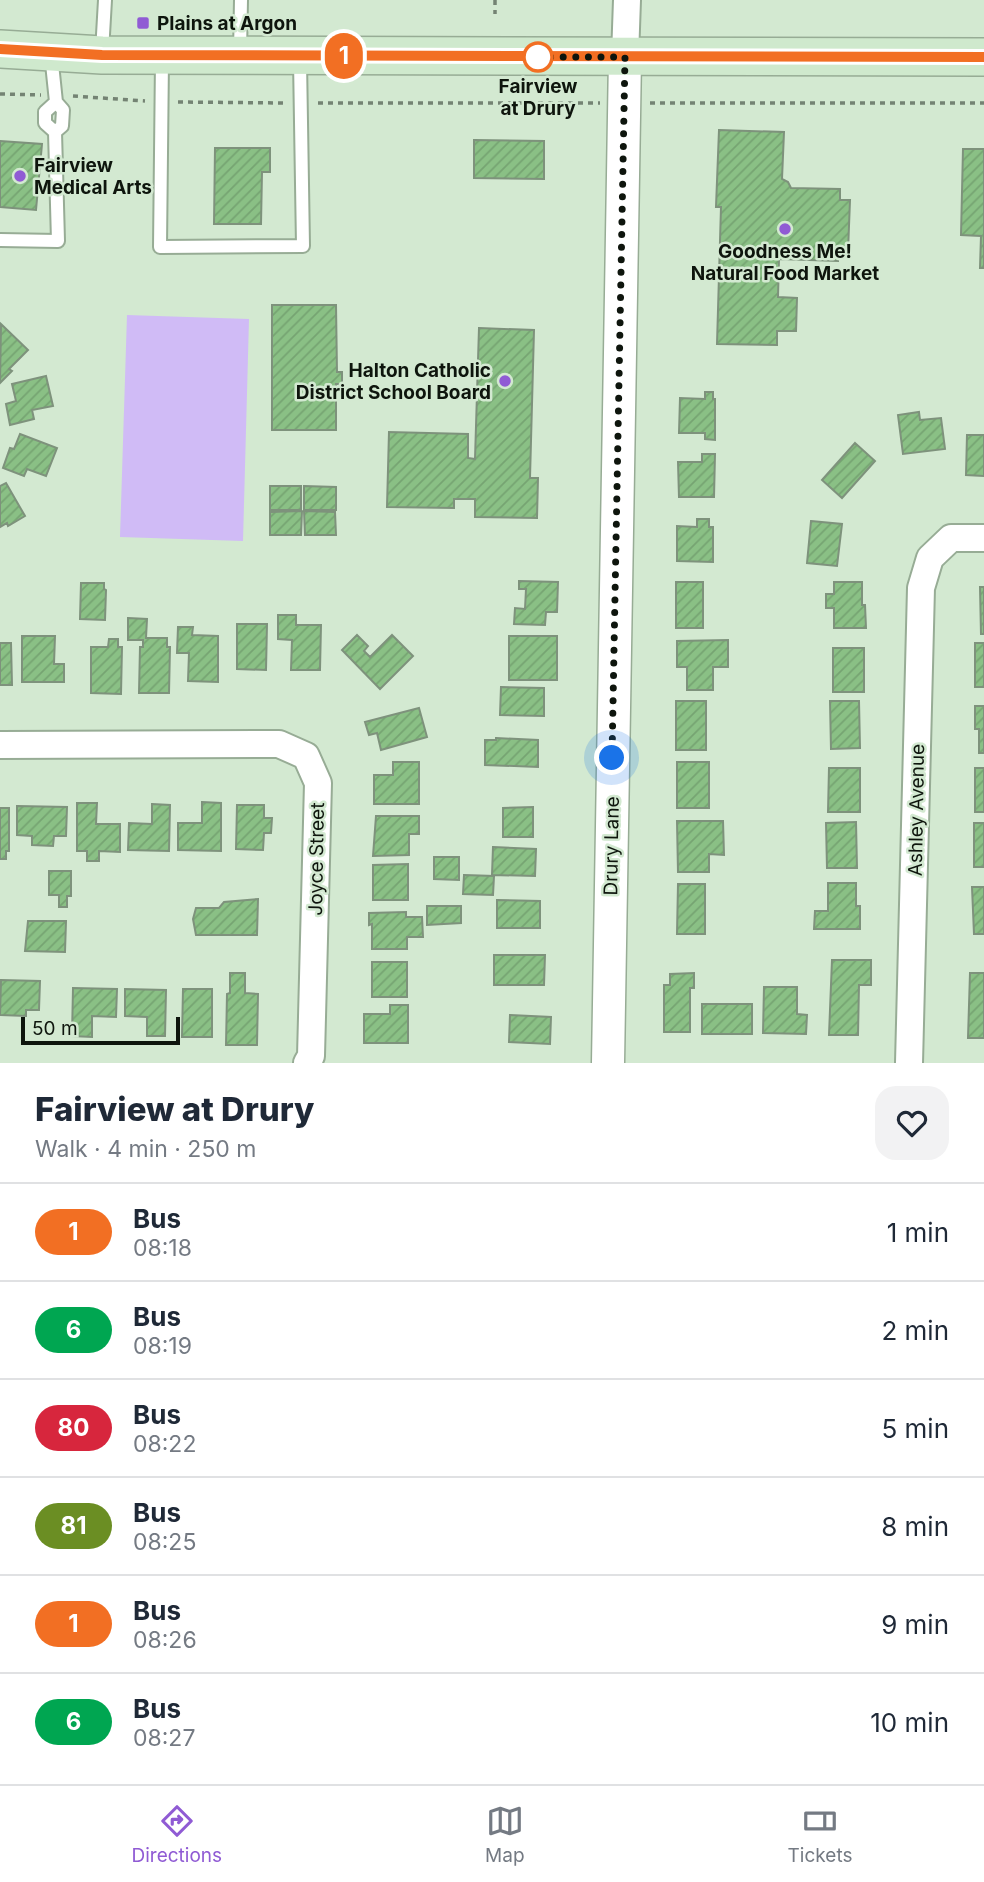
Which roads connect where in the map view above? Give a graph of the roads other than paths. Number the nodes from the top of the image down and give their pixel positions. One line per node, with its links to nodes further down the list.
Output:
1 (105, 0): 6 (lane)
2 (241, 0): 8 (lane)
3 (627, 0): 10 (street, Drury Lane)
4 (0, 49): 5 (main road)
5 (51, 53): 6 (main road); 12 (lane)
6 (102, 55): 7 (main road)
7 (162, 55): 8 (main road); 9 (lane)
8 (240, 55): 9 (main road)
9 (300, 56): 10 (main road)
10 (625, 57): 11 (main road); 16 (street, Drury Lane)
11 (984, 57)
12 (0, 240)
13 (984, 538): 17 (street, Ashley Avenue)
14 (0, 745): 15 (street, Joyce Street)
15 (307, 1063)
16 (608, 1063)
17 (909, 1063)

